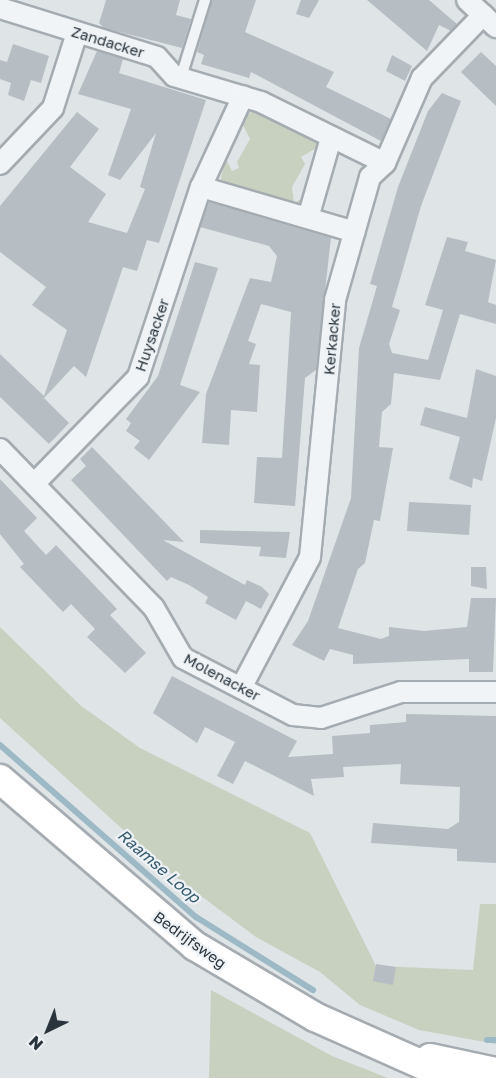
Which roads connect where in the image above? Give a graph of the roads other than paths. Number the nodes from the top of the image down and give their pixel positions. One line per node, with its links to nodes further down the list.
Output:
1 (205, 0): 6 (lane)
2 (467, 0): 4 (street)
3 (0, 8): 5 (street, Zandacker)
4 (490, 21): 9 (street, Kerkacker)
5 (77, 33): 6 (street, Zandacker); 10 (street)
6 (181, 77): 7 (street, Zandacker)
7 (243, 96): 8 (street, Zandacker); 11 (street)
8 (332, 138): 9 (street, Zandacker); 12 (street)
9 (385, 163): 13 (street, Kerkacker)
10 (0, 164)
11 (201, 187): 12 (street); 15 (street, Huysacker)
12 (308, 218): 13 (street)
13 (355, 232): 16 (street, Kerkacker)
14 (0, 449): 15 (street, Molenacker)
15 (35, 483): 16 (street, Molenacker)
16 (242, 688): 17 (street, Molenacker)
17 (496, 692)
18 (0, 779): 19 (main road, Bedrijfsweg)
19 (410, 1057): 20 (main road, Bedrijfsweg); 21 (main road, Bedrijfsweg)
20 (496, 1072)
21 (452, 1078)

